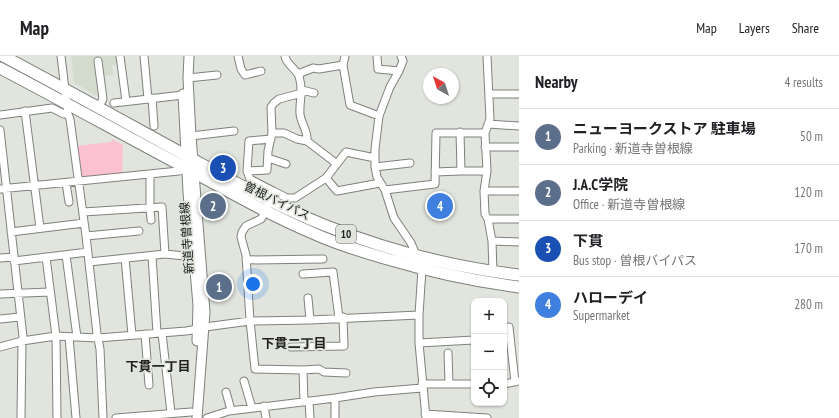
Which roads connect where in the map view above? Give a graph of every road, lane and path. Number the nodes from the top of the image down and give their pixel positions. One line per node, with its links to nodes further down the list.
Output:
1 (3, 56): 21 (highway, 曽根バイパス / 10)
2 (61, 56): 21 (street)
3 (120, 56): 28 (street)
4 (144, 56): 27 (street)
5 (184, 56): 26 (main road, 新道寺曽根線)
6 (189, 56): 20 (main road, 新道寺曽根線)
7 (238, 56): 16 (street)
8 (286, 56): 18 (street)
9 (345, 56): 14 (street)
10 (377, 56): 17 (street)
11 (400, 56): 17 (street)
12 (487, 56): 24 (street)
13 (98, 61): 31 (street)
14 (343, 65): 18 (street); 34 (street)
15 (0, 68): 30 (highway, 曽根バイパス / 10)
16 (260, 71)
17 (399, 71): 34 (street)
18 (298, 74): 22 (street)
19 (217, 75): 20 (street)
20 (188, 78): 42 (main road, 新道寺曽根線)
21 (65, 89): 30 (street); 31 (highway, 曽根バイパス / 10)
22 (302, 91): 23 (street); 43 (street); 44 (street)
23 (314, 93)
24 (489, 94): 25 (street); 35 (street)
25 (519, 94)
26 (183, 95): 27 (street); 50 (main road, 新道寺曽根線)
27 (150, 99): 28 (street); 36 (street)
28 (126, 101): 29 (street)
29 (114, 102)
30 (67, 108): 32 (street); 50 (highway, 曽根バイパス / 10); 60 (street)
31 (98, 108): 50 (highway, 曽根バイパス / 10)
32 (25, 111): 33 (street); 63 (street)
33 (0, 115)
34 (379, 116): 48 (street)
35 (488, 124): 37 (street); 41 (street)
36 (154, 126)
37 (519, 126)
38 (0, 130): 64 (street)
39 (234, 131): 42 (street)
40 (460, 132): 41 (street); 55 (street); 57 (street)
41 (486, 133): 45 (street)
42 (191, 136): 50 (main road, 新道寺曽根線)
43 (272, 136): 44 (street); 47 (street); 54 (street)
44 (307, 141): 52 (street)
45 (485, 147): 46 (street); 56 (street)
46 (519, 147)
47 (268, 158): 51 (street); 54 (street)
48 (375, 158): 52 (street); 53 (street)
49 (410, 162): 53 (street)
50 (190, 164): 58 (street); 68 (highway, 曽根バイパス / 10); 71 (highway, 曽根バイパス / 10); 89 (main road, 新道寺曽根線); 112 (main road, 新道寺曽根線)
51 (286, 164)
52 (337, 164): 59 (street)
53 (375, 167): 62 (street)
54 (247, 171): 68 (street)
55 (461, 171): 56 (street); 57 (street)
56 (486, 171): 66 (street)
57 (435, 172): 65 (street)
58 (150, 174): 60 (street); 70 (street)
59 (326, 178): 62 (street); 68 (street)
60 (79, 181): 61 (street); 72 (street)
61 (66, 182): 63 (street); 69 (street)
62 (380, 183): 65 (street)
63 (35, 185): 64 (street); 77 (street)
64 (3, 189): 79 (street)
65 (385, 190): 87 (street)
66 (484, 191): 67 (street); 73 (street)
67 (519, 191)
68 (272, 196): 71 (street); 87 (highway, 曽根バイパス / 10)
69 (69, 202)
70 (150, 208): 72 (street); 75 (street); 84 (street)
71 (266, 211): 94 (street); 96 (highway, 曽根バイパス / 10)
72 (83, 212): 76 (street)
73 (488, 219): 74 (street); 81 (street)
74 (519, 219)
75 (151, 220)
76 (84, 223): 77 (street); 80 (street)
77 (40, 228): 79 (street)
78 (139, 231): 80 (street)
79 (10, 232): 92 (street)
80 (86, 236): 83 (street)
81 (492, 241): 82 (street); 97 (street)
82 (519, 242)
83 (88, 252): 85 (street); 95 (street)
84 (165, 254): 86 (street); 89 (street)
85 (66, 255): 88 (street); 118 (street)
86 (152, 256): 91 (street); 113 (street)
87 (416, 256): 96 (street); 97 (highway, 曽根バイパス / 10)
88 (46, 257): 92 (street); 101 (street)
89 (195, 257): 112 (main road, 新道寺曽根線)
90 (0, 258): 92 (street)
91 (125, 258): 95 (street); 115 (street)
92 (14, 259): 102 (street)
93 (323, 259): 94 (street)
94 (246, 260): 110 (street)
95 (89, 262): 119 (street)
96 (422, 269): 100 (highway, 曽根バイパス / 10); 105 (street)
97 (493, 272): 99 (highway, 曽根バイパス / 10)
98 (302, 274): 107 (street)
99 (519, 275)
100 (519, 287)
101 (50, 292): 102 (street); 116 (street)
102 (18, 293): 103 (street); 106 (street)
103 (0, 294)
104 (308, 298): 109 (street)
105 (419, 315): 107 (street); 122 (street)
106 (20, 317): 108 (street); 121 (street)
107 (341, 318): 109 (street); 124 (street)
108 (0, 319)
109 (310, 320): 110 (street)
110 (250, 321): 112 (street); 126 (street)
111 (509, 327): 129 (street)
112 (201, 328): 113 (street); 142 (main road, 新道寺曽根線)
113 (160, 333): 114 (street); 141 (street)
114 (145, 334): 115 (street); 133 (street)
115 (132, 335): 119 (street)
116 (56, 336): 117 (street); 121 (street); 146 (street)
117 (69, 337): 118 (street); 147 (street)
118 (77, 337): 119 (street)
119 (98, 338): 148 (street)
120 (471, 340): 122 (street)
121 (22, 341): 123 (street); 145 (street)
122 (419, 343): 134 (street)
123 (0, 347)
124 (291, 347)
125 (448, 353): 130 (street)
126 (303, 370): 127 (street); 137 (street)
127 (346, 373)
128 (244, 381): 139 (street)
129 (517, 382): 132 (street)
130 (449, 384): 131 (street); 134 (street)
131 (471, 384)
132 (507, 384)
133 (149, 385)
134 (422, 386): 136 (street); 143 (street)
135 (226, 392): 140 (street)
136 (335, 398): 137 (street); 153 (street)
137 (307, 401): 138 (street); 152 (street)
138 (264, 406): 139 (street); 151 (street)
139 (252, 408): 140 (street)
140 (231, 410): 144 (street)
141 (171, 413): 142 (street); 149 (street)
142 (193, 416)
143 (425, 416): 154 (street)
144 (216, 417): 150 (street)
145 (21, 418)
146 (57, 418)
147 (76, 418)
148 (103, 418)
149 (116, 418)
150 (208, 418)
151 (266, 418)
152 (310, 418)
153 (335, 418)
154 (487, 418)

